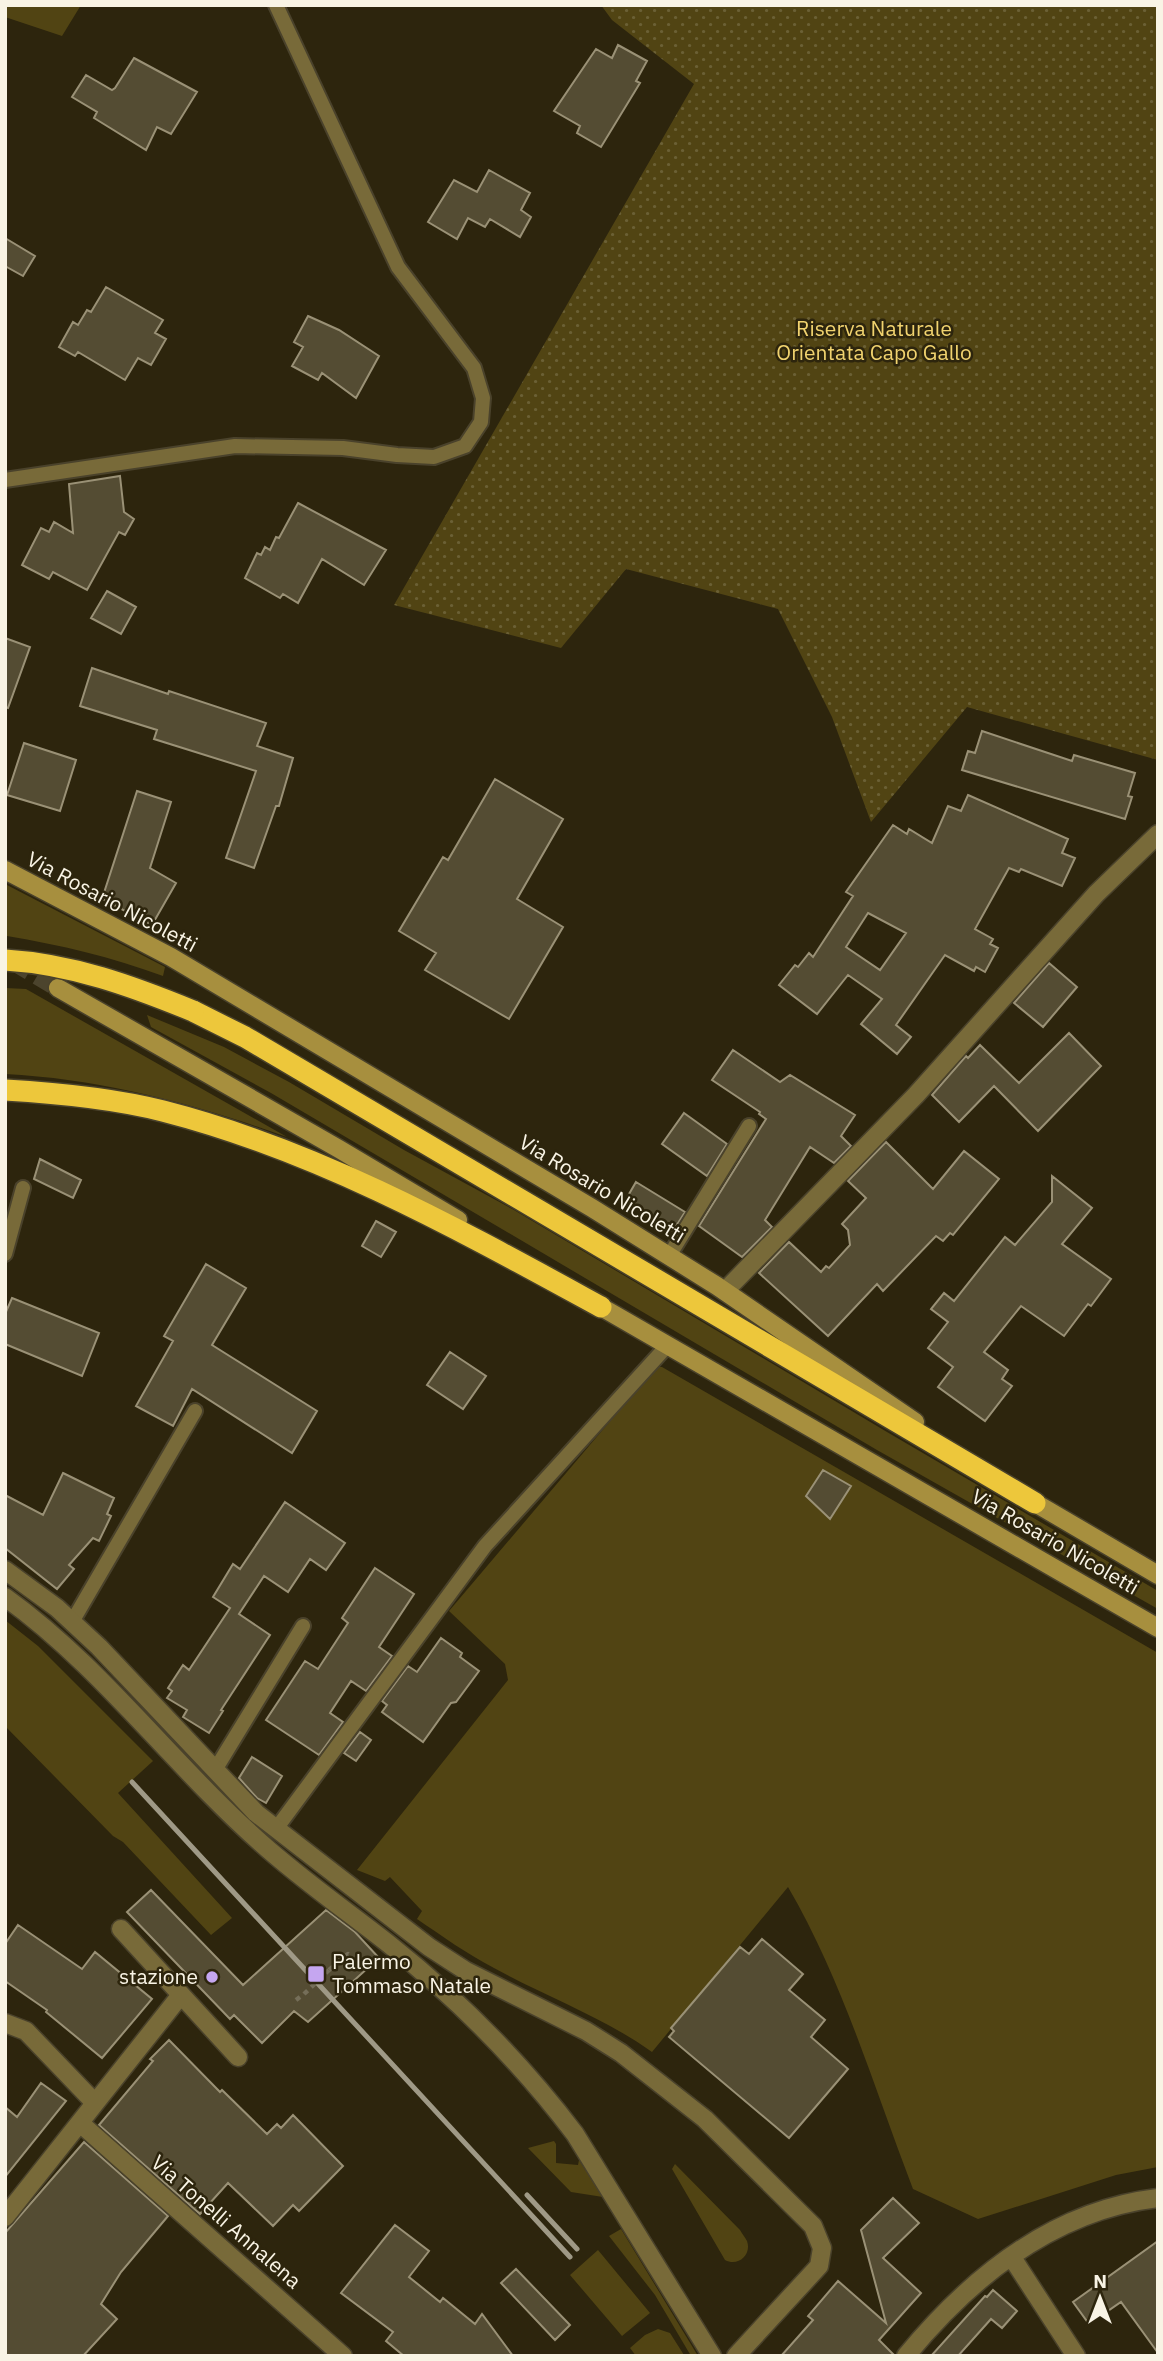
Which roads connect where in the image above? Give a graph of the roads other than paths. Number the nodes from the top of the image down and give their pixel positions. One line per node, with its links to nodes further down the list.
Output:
1 (276, 5): 2 (lane)
2 (5, 480)
3 (1158, 834): 12 (street)
4 (5, 870): 11 (main road, Via Rosario Nicoletti)
5 (5, 960): 16 (highway, bridge)
6 (58, 988): 13 (main road, Via Rosario Nicoletti)
7 (5, 1090): 13 (highway)
8 (749, 1126): 11 (lane)
9 (23, 1188): 10 (lane)
10 (5, 1254)
11 (669, 1256): 12 (main road, Via Rosario Nicoletti)
12 (725, 1291): 16 (main road, Via Rosario Nicoletti)
13 (601, 1307): 14 (main road, Via Rosario Nicoletti)
14 (667, 1346): 22 (main road, Via Rosario Nicoletti); 24 (lane)
15 (195, 1411): 20 (lane)
16 (1035, 1503): 18 (main road, Via Rosario Nicoletti)
17 (5, 1570): 20 (street)
18 (1158, 1575)
19 (5, 1597): 35 (street)
20 (72, 1622): 23 (street)
21 (303, 1626): 23 (lane)
22 (1158, 1628)
23 (215, 1770): 24 (street)
24 (276, 1829): 36 (street)
25 (121, 1929): 26 (street)
26 (180, 1996): 28 (street); 29 (street)
27 (5, 2023): 29 (street)
28 (238, 2057)
29 (95, 2103): 30 (street)
30 (79, 2123): 32 (street); 34 (street, Via Tonelli Annalena)
31 (1158, 2198): 33 (street)
32 (5, 2217)
33 (1011, 2256): 37 (street); 38 (street)
34 (343, 2356)
35 (712, 2356)
36 (736, 2356)
37 (906, 2356)
38 (1076, 2356)

